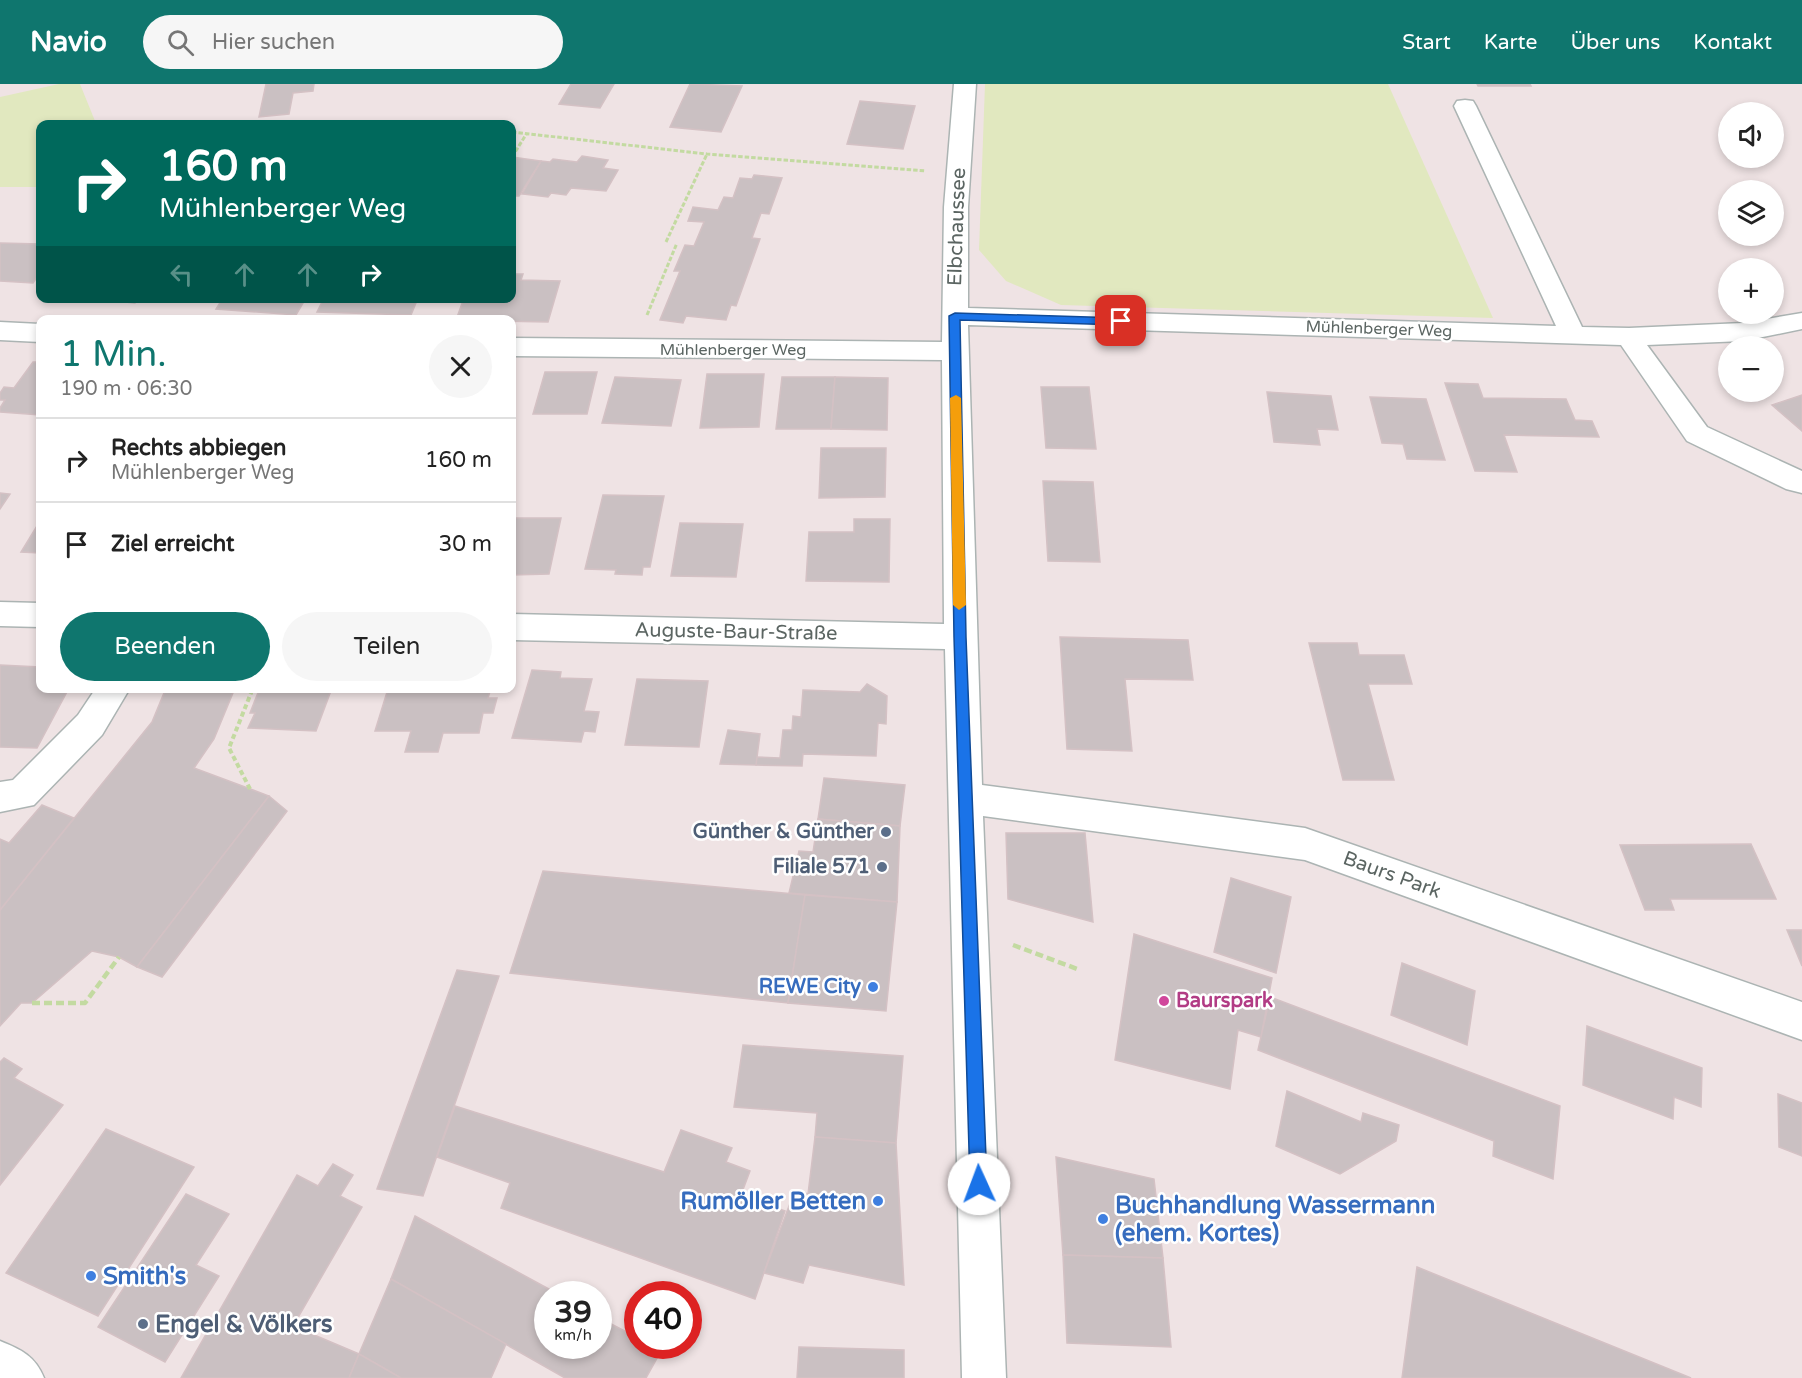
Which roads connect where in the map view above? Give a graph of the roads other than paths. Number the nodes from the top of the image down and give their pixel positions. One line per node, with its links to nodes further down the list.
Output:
1 (965, 84): 3 (street, Elbchaussee)
2 (1465, 106): 7 (street)
3 (955, 316): 7 (street, Mühlenberger Weg); 10 (street, Elbchaussee)
4 (1802, 321): 8 (street, Mühlenberger Weg)
5 (0, 331): 6 (street)
6 (36, 333)
7 (1572, 335): 8 (street, Mühlenberger Weg)
8 (1629, 337): 11 (street)
9 (516, 347): 10 (street, Mühlenberger Weg)
10 (955, 351): 15 (street, Elbchaussee)
11 (1802, 482)
12 (0, 614): 13 (street)
13 (36, 615)
14 (516, 627): 15 (street, Auguste-Baur-Straße)
15 (960, 637): 18 (street, Elbchaussee)
16 (111, 693): 17 (street)
17 (0, 797)
18 (966, 798): 19 (street, Baurs Park); 22 (street, Elbchaussee)
19 (1802, 1021)
20 (0, 1363): 21 (street)
21 (22, 1378)
22 (984, 1378)

